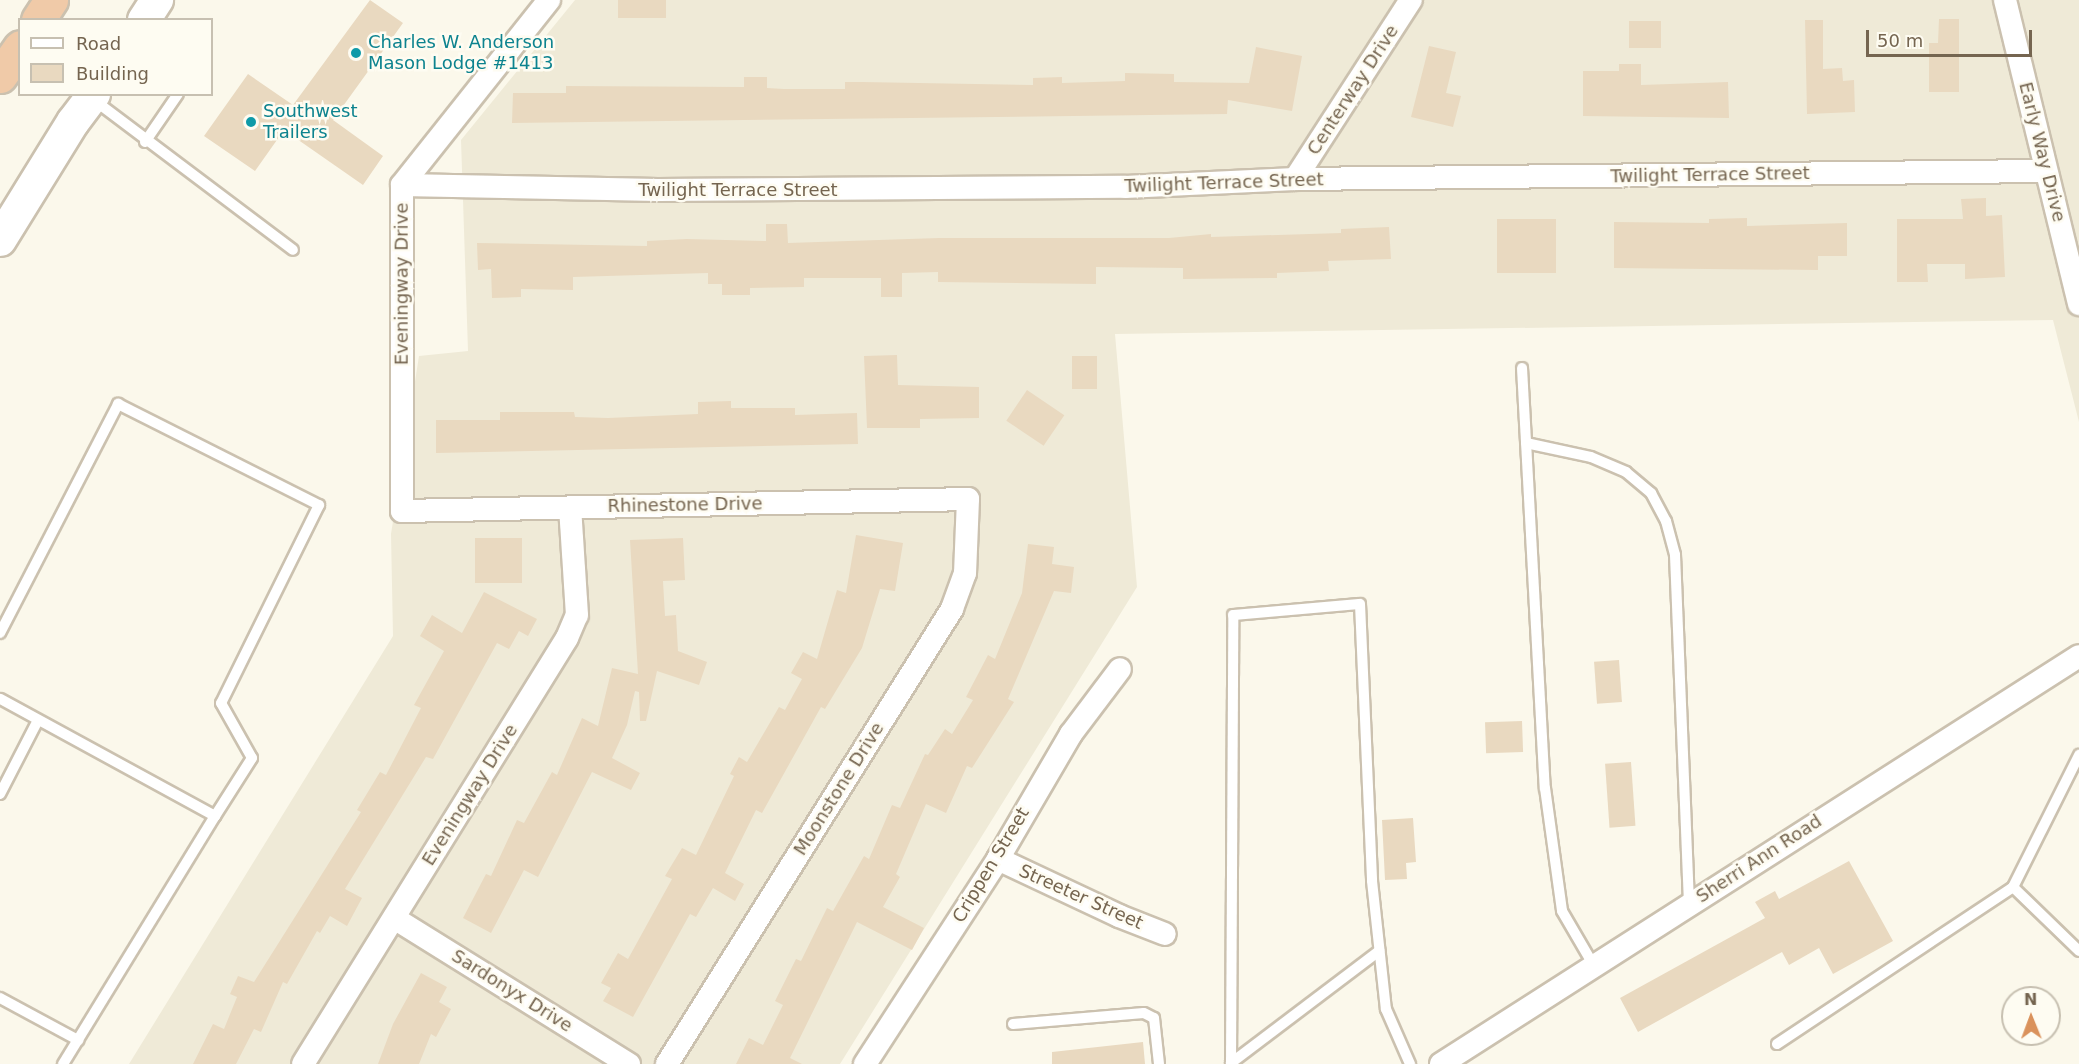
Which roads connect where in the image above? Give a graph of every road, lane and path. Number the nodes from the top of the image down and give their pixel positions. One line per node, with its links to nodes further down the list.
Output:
1 (51, 0): 6 (highway)
2 (157, 0): 7 (main road)
3 (549, 0): 15 (street, Eveningway Drive)
4 (1411, 0): 14 (street, Centerway Drive)
5 (2005, 0): 13 (street, Early Way Drive)
6 (39, 18)
7 (145, 18)
8 (18, 50): 9 (highway)
9 (0, 76)
10 (93, 96): 12 (lane); 16 (main road)
11 (177, 96): 12 (lane)
12 (145, 142): 17 (lane)
13 (2046, 171): 14 (street, Twilight Terrace Street); 18 (street, Early Way Drive)
14 (1295, 179): 15 (street, Twilight Terrace Street)
15 (402, 185): 23 (street, Eveningway Drive)
16 (0, 240)
17 (293, 250)
18 (2079, 304)
19 (1522, 368): 20 (lane)
20 (1526, 443): 34 (lane); 39 (lane)
21 (968, 499): 22 (street, Rhinestone Drive); 48 (street, Moonstone Drive)
22 (570, 508): 23 (street, Rhinestone Drive); 35 (street, Eveningway Drive)
23 (402, 511)
24 (0, 633): 31 (lane)
25 (2079, 656): 34 (street, Sherri Ann Road)
26 (1120, 669): 32 (street, Crippen Street)
27 (0, 699): 28 (lane)
28 (38, 720): 30 (lane); 31 (lane)
29 (2079, 755): 33 (lane)
30 (0, 794)
31 (215, 816): 42 (lane)
32 (998, 859): 36 (street, Streeter Street); 49 (street, Crippen Street)
33 (2013, 887): 38 (lane); 43 (lane)
34 (1689, 904): 39 (street, Sherri Ann Road)
35 (394, 918): 46 (street, Eveningway Drive); 47 (street, Sardonyx Drive)
36 (1165, 934)
37 (1379, 951): 44 (lane); 44 (lane); 51 (lane)
38 (2079, 951)
39 (1594, 966): 52 (street, Sherri Ann Road)
40 (0, 998): 42 (lane)
41 (1013, 1024): 50 (lane)
42 (78, 1040): 45 (lane)
43 (1777, 1044)
44 (1231, 1063)
45 (63, 1064)
46 (303, 1064)
47 (629, 1064)
48 (667, 1064)
49 (865, 1064)
50 (1159, 1064)
51 (1410, 1064)
52 (1441, 1064)

